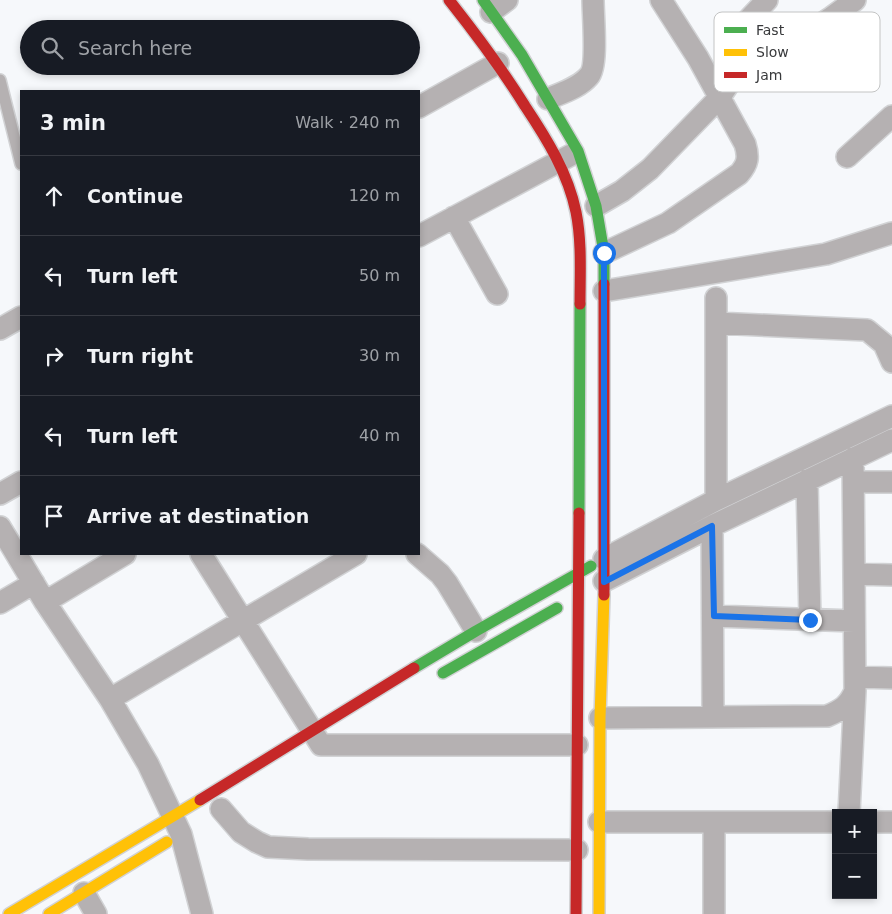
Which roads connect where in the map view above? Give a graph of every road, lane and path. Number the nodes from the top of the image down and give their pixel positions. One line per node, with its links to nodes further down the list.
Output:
1 (449, 0): 9 (street)
2 (593, 0): 15 (street)
3 (661, 0): 11 (street)
4 (767, 0): 7 (street)
5 (855, 0): 8 (street)
6 (494, 4): 15 (street)
7 (756, 12)
8 (837, 12)
9 (498, 63): 16 (street); 21 (street)
10 (0, 80): 20 (lane)
11 (714, 86)
12 (717, 92): 14 (street)
13 (723, 92): 14 (street)
14 (720, 97): 22 (street); 26 (street)
15 (548, 99): 18 (street)
16 (420, 107)
17 (892, 116): 19 (street)
18 (578, 151): 21 (street); 22 (street)
19 (847, 156)
20 (20, 160)
21 (559, 161): 23 (street); 50 (street)
22 (596, 206): 26 (street)
23 (454, 217): 25 (street); 28 (street)
24 (892, 233): 27 (street)
25 (420, 235)
26 (604, 253): 27 (street)
27 (604, 291): 49 (street)
28 (497, 294)
29 (716, 298): 31 (street)
30 (20, 318): 32 (street)
31 (716, 324): 33 (street); 42 (street)
32 (0, 329)
33 (892, 362)
34 (892, 416): 42 (street)
35 (892, 440): 36 (street)
36 (852, 458): 37 (street); 38 (street)
37 (807, 480): 43 (street); 59 (street)
38 (854, 482): 39 (street); 51 (street)
39 (892, 482)
40 (20, 483): 41 (street)
41 (0, 494)
42 (716, 500): 49 (street)
43 (712, 526): 53 (street); 58 (street)
44 (0, 527): 54 (street)
45 (123, 555): 56 (street)
46 (201, 555): 60 (street)
47 (354, 555): 60 (street)
48 (417, 555): 62 (street)
49 (604, 559): 50 (street); 53 (street)
50 (578, 574): 55 (street); 62 (street)
51 (855, 574): 52 (street); 61 (street)
52 (892, 575)
53 (604, 582): 55 (street); 68 (street)
54 (34, 583): 56 (street); 57 (street)
55 (578, 596): 64 (street); 71 (street)
56 (45, 602): 66 (street)
57 (0, 603)
58 (714, 616): 59 (street); 67 (street)
59 (810, 620): 61 (street)
60 (243, 621): 66 (street); 70 (street)
61 (854, 622): 65 (street)
62 (476, 632): 70 (street)
63 (892, 678): 65 (street)
64 (432, 679)
65 (856, 684): 67 (street); 73 (street)
66 (110, 699): 79 (street)
67 (713, 717): 68 (street)
68 (600, 718): 74 (street)
69 (343, 732): 70 (street)
70 (314, 743): 71 (street); 79 (street)
71 (577, 745): 80 (street)
72 (221, 809): 80 (street)
73 (849, 809)
74 (599, 822): 75 (street); 87 (street)
75 (714, 822): 76 (street); 88 (street)
76 (832, 822)
77 (877, 822): 78 (street)
78 (892, 822)
79 (181, 827): 81 (street); 82 (street); 85 (street)
80 (577, 850): 86 (street)
81 (84, 892): 83 (street); 84 (street)
82 (9, 914)
83 (49, 914)
84 (96, 914)
85 (202, 914)
86 (576, 914)
87 (599, 914)
88 (714, 914)

